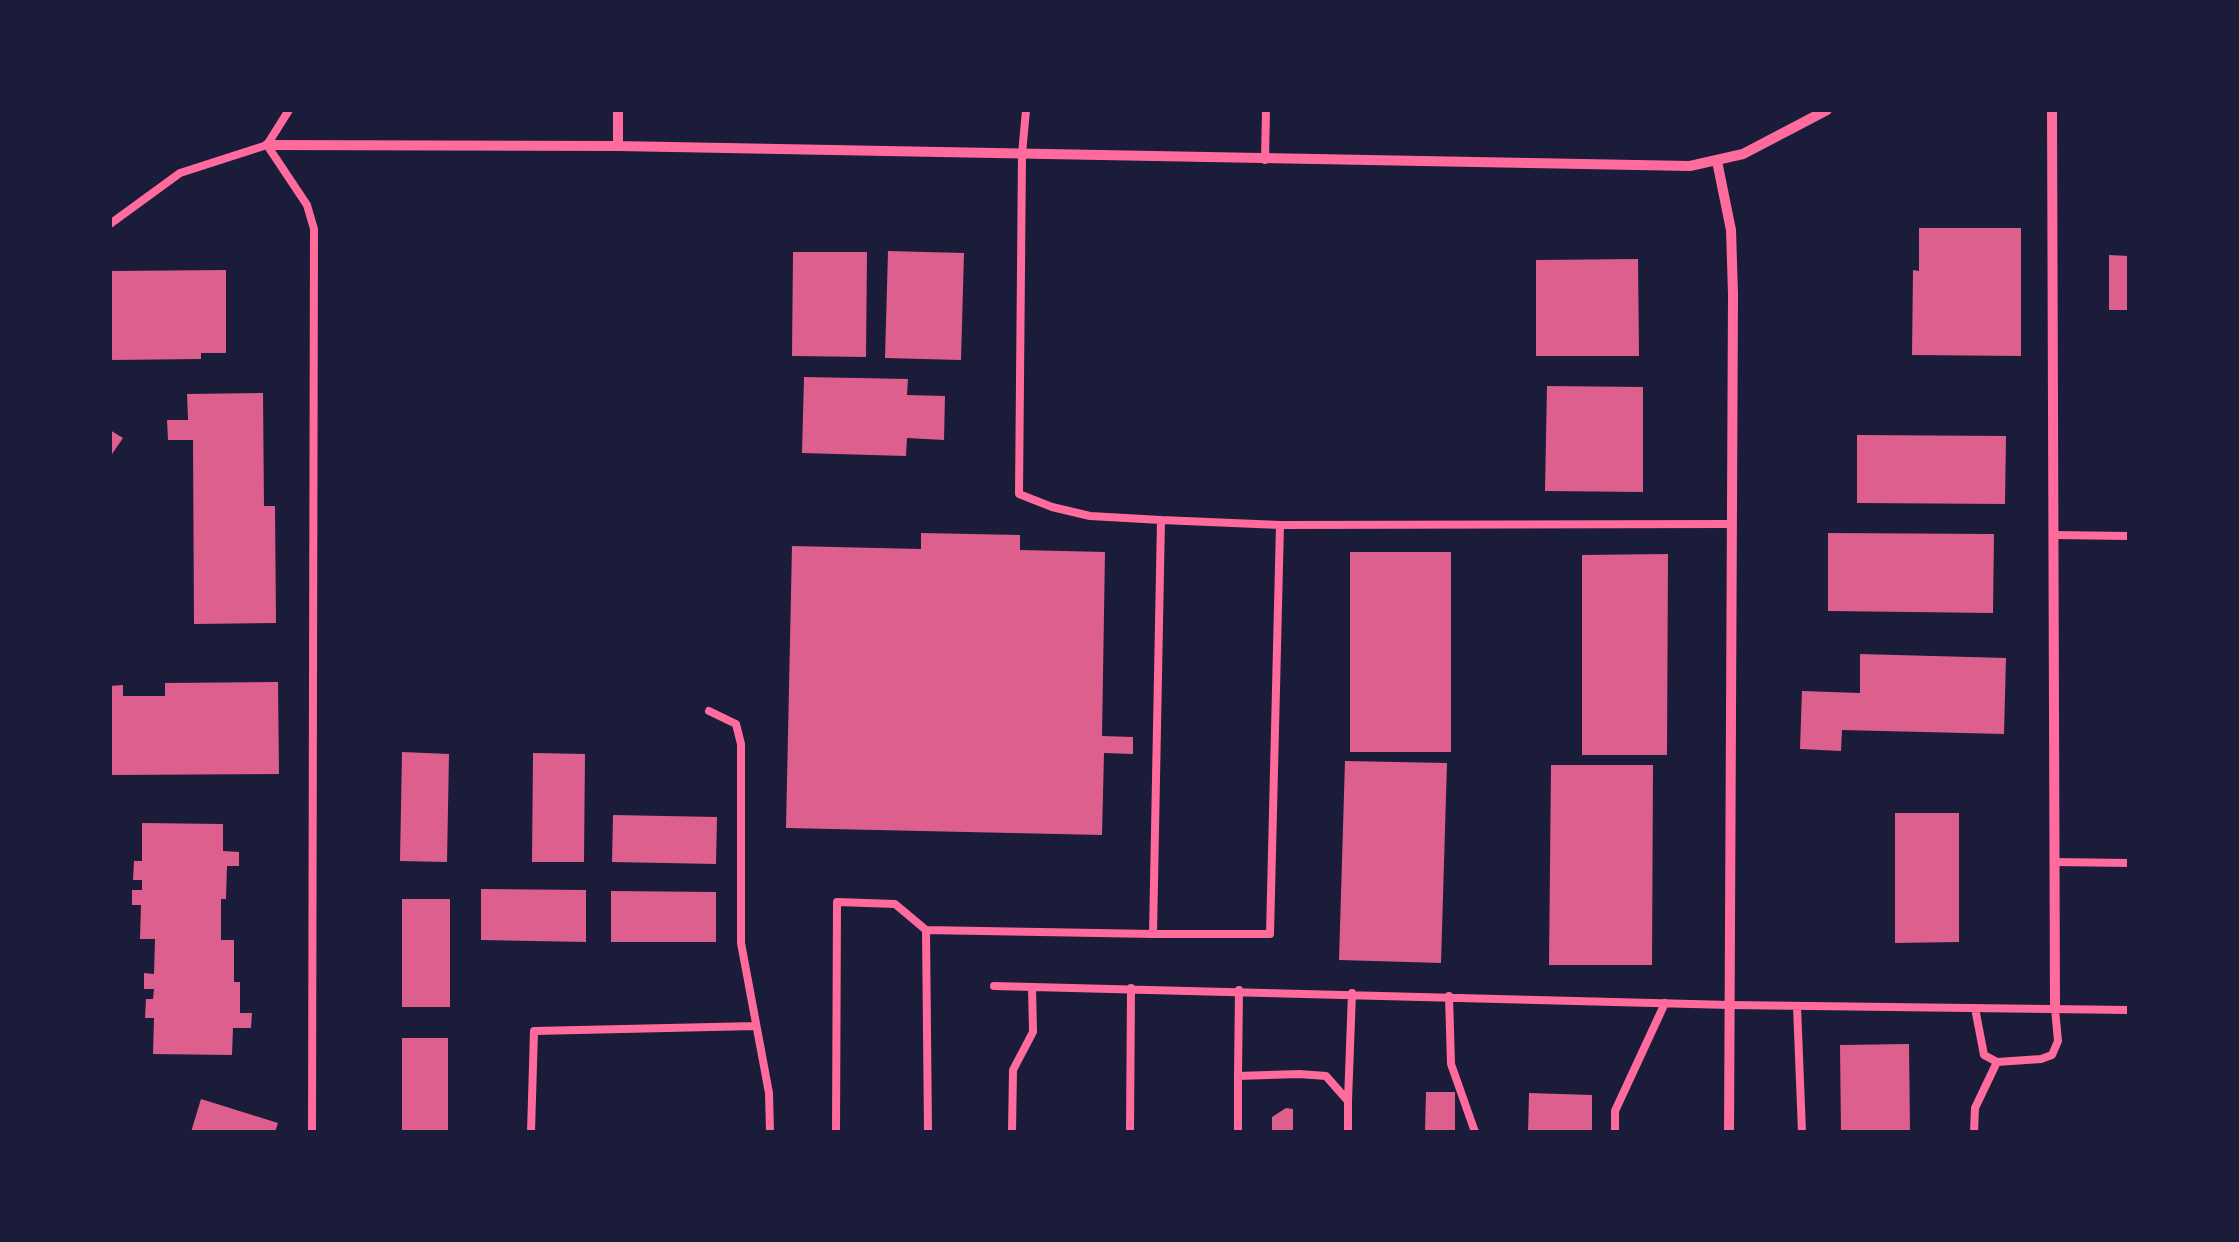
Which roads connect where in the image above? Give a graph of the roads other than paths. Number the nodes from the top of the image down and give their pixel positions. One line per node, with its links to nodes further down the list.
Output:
1 (289, 110): 7 (lane)
2 (618, 110): 8 (street)
3 (1026, 110): 9 (lane)
4 (1266, 110): 10 (lane)
5 (1827, 110): 11 (street)
6 (2052, 110): 16 (street)
7 (267, 145): 8 (street); 12 (lane); 39 (lane)
8 (618, 146): 9 (street)
9 (1022, 154): 10 (street); 13 (lane)
10 (1264, 160): 11 (street)
11 (1717, 161): 14 (street)
12 (110, 224)
13 (1161, 520): 15 (lane); 22 (lane)
14 (1731, 524): 15 (lane); 30 (street)
15 (1280, 526): 22 (lane)
16 (2053, 536): 17 (lane); 19 (street)
17 (2129, 536)
18 (709, 711): 35 (lane)
19 (2054, 862): 20 (lane); 33 (street)
20 (2129, 863)
21 (926, 930): 22 (lane); 42 (lane); 43 (lane)
22 (1152, 934)
23 (994, 986): 24 (lane)
24 (1032, 986): 25 (lane); 44 (lane)
25 (1131, 988): 26 (lane); 45 (lane)
26 (1239, 990): 27 (lane); 37 (lane)
27 (1352, 993): 28 (lane); 38 (lane)
28 (1449, 996): 29 (lane); 48 (lane)
29 (1665, 1003): 30 (lane); 49 (lane)
30 (1730, 1005): 31 (lane); 50 (street)
31 (1797, 1006): 32 (lane); 51 (lane)
32 (1976, 1008): 33 (lane); 36 (lane)
33 (2055, 1009): 34 (lane); 36 (lane)
34 (2129, 1010)
35 (756, 1026): 40 (lane); 41 (lane)
36 (1997, 1062): 52 (lane)
37 (1238, 1076): 38 (lane); 46 (lane)
38 (1348, 1101): 47 (lane)
39 (312, 1132)
40 (531, 1132)
41 (770, 1132)
42 (836, 1132)
43 (928, 1132)
44 (1012, 1132)
45 (1130, 1132)
46 (1238, 1132)
47 (1348, 1132)
48 (1475, 1132)
49 (1615, 1132)
50 (1729, 1132)
51 (1802, 1132)
52 (1974, 1132)

